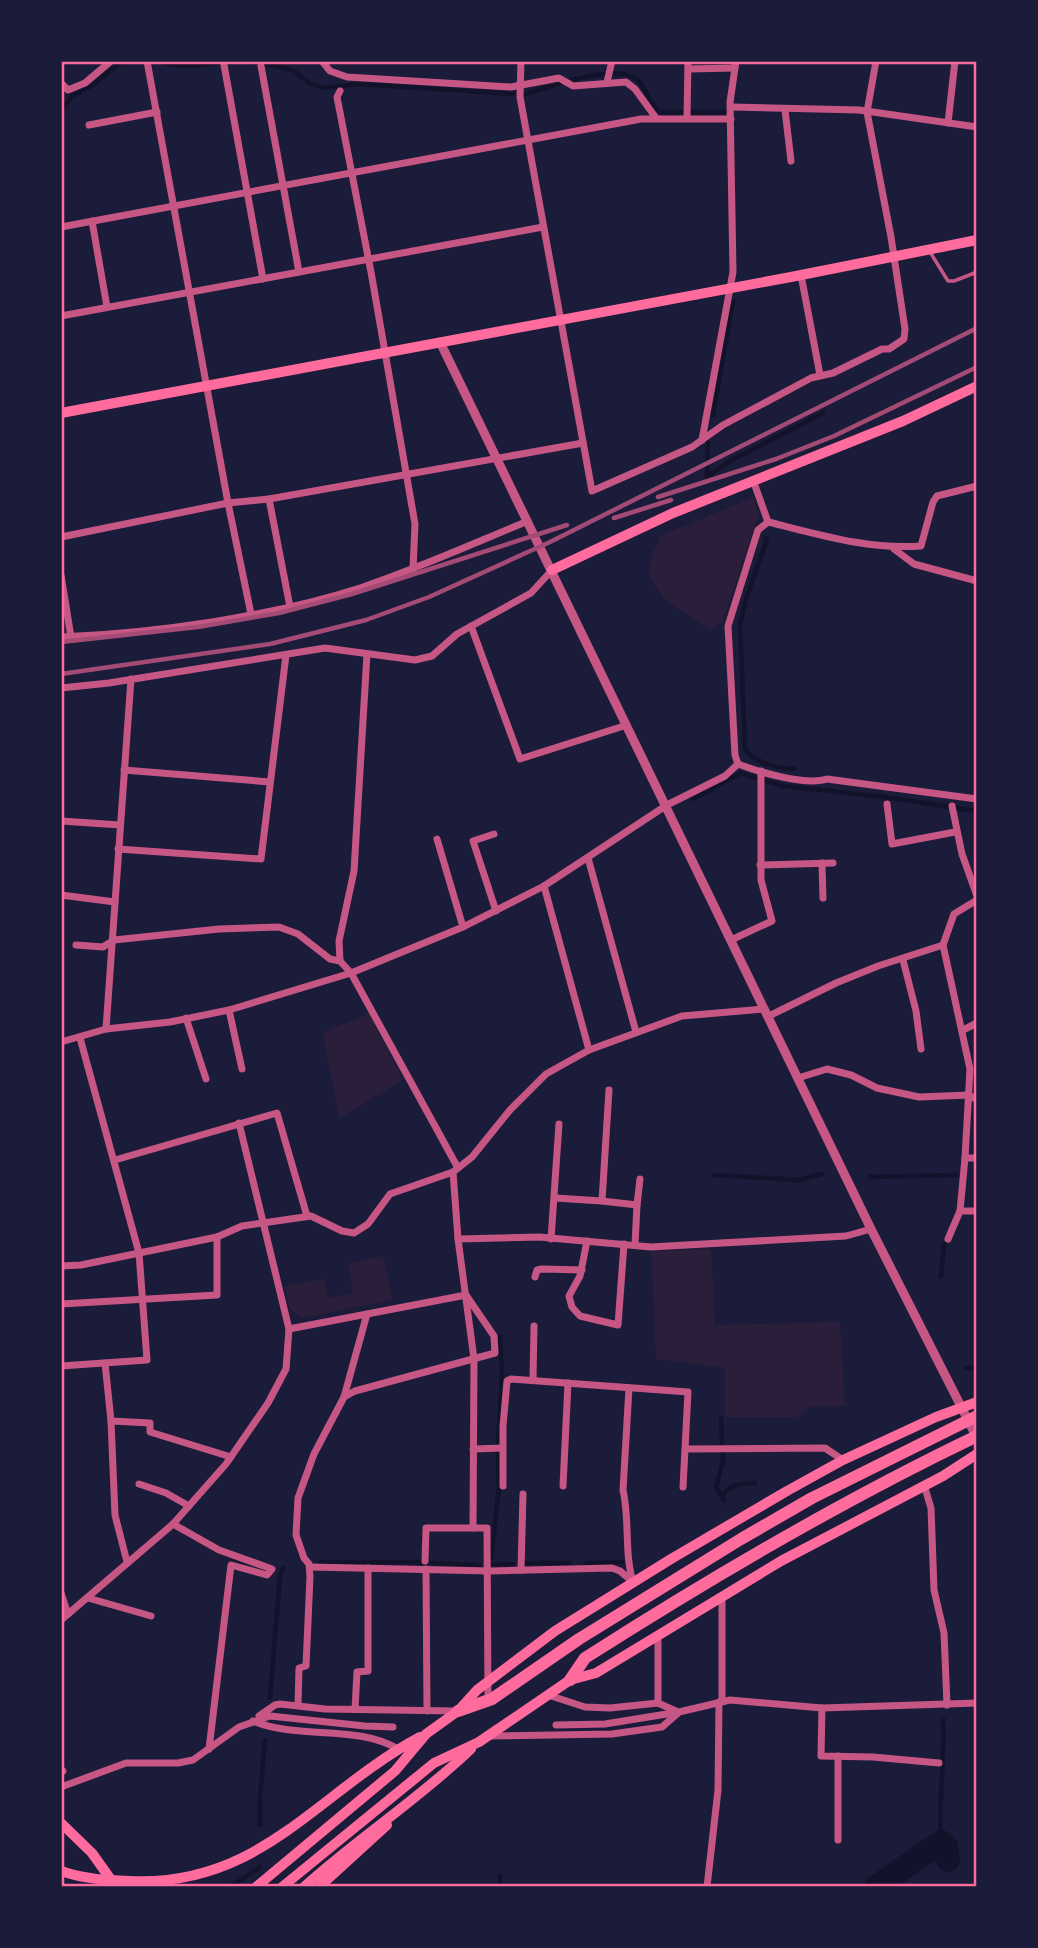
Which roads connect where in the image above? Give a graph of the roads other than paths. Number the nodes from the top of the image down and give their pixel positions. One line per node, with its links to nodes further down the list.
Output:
1 (111, 61): 13 (street)
2 (148, 61): 19 (street)
3 (322, 61): 14 (street)
4 (521, 61): 14 (street)
5 (612, 61): 12 (street)
6 (876, 61): 18 (street)
7 (955, 61): 23 (street)
8 (224, 65): 30 (street)
9 (688, 65): 10 (street); 20 (street)
10 (735, 65): 16 (street)
11 (261, 66): 29 (street)
12 (608, 77): 14 (street); 21 (street)
13 (61, 83)
14 (519, 87): 26 (street)
15 (340, 91): 28 (street)
16 (731, 107): 17 (street); 22 (street)
17 (785, 110): 18 (street); 27 (street)
18 (867, 111): 23 (street); 37 (street)
19 (157, 112): 24 (street); 31 (street)
20 (688, 114): 21 (street); 22 (street)
21 (656, 118): 26 (street)
22 (731, 119): 43 (street)
23 (948, 123): 25 (street)
24 (89, 125)
25 (977, 127)
26 (529, 140): 28 (street); 34 (street)
27 (791, 161)
28 (352, 173): 29 (street); 38 (street)
29 (283, 186): 30 (street); 39 (street)
30 (247, 192): 31 (street); 42 (street)
31 (174, 205): 32 (street); 44 (street)
32 (92, 221): 33 (street); 45 (street)
33 (61, 227)
34 (543, 228): 38 (street); 47 (street)
35 (977, 240): 36 (main road)
36 (930, 251): 37 (main road); 40 (lane)
37 (894, 257): 41 (main road); 50 (street)
38 (368, 260): 39 (street); 49 (street)
39 (299, 272): 42 (street)
40 (977, 272)
41 (801, 275): 43 (main road); 50 (street)
42 (263, 279): 44 (street)
43 (729, 288): 47 (main road); 54 (street)
44 (190, 292): 45 (street); 51 (street)
45 (107, 307): 46 (street)
46 (61, 316)
47 (561, 319): 48 (main road); 55 (street)
48 (440, 342): 49 (main road); 56 (street)
49 (384, 352): 51 (main road); 57 (street)
50 (820, 375): 54 (street)
51 (207, 385): 53 (main road); 61 (street)
52 (977, 386): 58 (main road)
53 (61, 412)
54 (702, 440): 55 (street)
55 (583, 443): 56 (street)
56 (495, 458): 57 (street); 62 (street)
57 (405, 474): 60 (street); 66 (street)
58 (752, 480): 63 (street); 67 (main road)
59 (977, 486): 65 (street)
60 (269, 499): 61 (street); 70 (street)
61 (229, 503): 64 (street); 71 (street)
62 (528, 521): 66 (street); 67 (street)
63 (768, 522): 65 (street); 80 (street)
64 (61, 537)
65 (893, 548): 69 (street)
66 (412, 569): 70 (street)
67 (552, 570): 72 (street); 79 (street)
68 (61, 575): 73 (street)
69 (977, 581)
70 (290, 607): 71 (street)
71 (251, 614): 73 (street)
72 (471, 626): 75 (street); 79 (street)
73 (71, 637): 74 (street)
74 (61, 638)
75 (367, 654): 76 (street); 110 (street)
76 (286, 655): 77 (street); 83 (street)
77 (131, 679): 78 (street); 81 (street)
78 (61, 688)
79 (627, 725): 86 (street)
80 (738, 764): 82 (street); 86 (street)
81 (124, 770): 83 (street); 89 (street)
82 (761, 771): 84 (street); 97 (street)
83 (270, 782): 93 (street)
84 (977, 799)
85 (887, 804): 90 (street)
86 (667, 805): 94 (street); 106 (street)
87 (952, 806): 90 (street)
88 (61, 821): 89 (street)
89 (120, 825): 93 (street)
90 (956, 832): 101 (street)
91 (494, 834): 103 (street)
92 (437, 839): 104 (street)
93 (118, 849): 102 (street)
94 (588, 858): 98 (street); 118 (street)
95 (822, 863): 96 (street); 97 (street); 100 (street)
96 (833, 863)
97 (760, 864): 106 (street)
98 (544, 886): 103 (street); 122 (street)
99 (61, 895): 102 (street)
100 (823, 898)
101 (977, 898): 108 (street)
102 (115, 902): 105 (street)
103 (496, 911): 104 (street)
104 (463, 927): 111 (street)
105 (114, 940): 107 (street); 110 (street); 116 (street)
106 (731, 940): 113 (street)
107 (76, 945)
108 (943, 945): 109 (street); 117 (street)
109 (903, 960): 113 (street); 121 (street)
110 (340, 961): 111 (street)
111 (351, 973): 112 (street); 134 (street)
112 (229, 1010): 114 (street); 124 (street)
113 (767, 1013): 118 (street); 125 (street)
114 (186, 1018): 116 (street); 126 (street)
115 (977, 1023): 117 (street)
116 (106, 1029): 119 (street)
117 (962, 1030): 123 (street)
118 (636, 1032): 122 (street)
119 (80, 1038): 120 (street); 133 (street)
120 (61, 1042)
121 (920, 1049)
122 (589, 1050): 134 (street)
123 (973, 1068): 128 (street)
124 (242, 1069)
125 (798, 1078): 128 (street); 143 (street)
126 (206, 1079)
127 (609, 1090): 137 (street)
128 (973, 1097): 132 (street)
129 (239, 1123): 133 (street); 141 (street); 142 (street)
130 (559, 1124): 136 (street)
131 (977, 1157): 132 (street)
132 (965, 1158): 139 (street)
133 (115, 1160): 151 (street)
134 (455, 1170): 141 (street); 146 (street)
135 (640, 1178): 138 (street)
136 (555, 1198): 137 (street); 145 (street)
137 (602, 1201): 138 (street)
138 (637, 1205): 150 (street)
139 (960, 1211): 140 (street); 147 (street)
140 (977, 1211)
141 (307, 1216): 142 (street)
142 (263, 1224): 144 (street); 160 (street)
143 (871, 1229): 150 (street); 169 (street)
144 (217, 1237): 151 (street); 156 (street)
145 (551, 1238): 146 (street); 148 (street)
146 (458, 1239): 155 (street)
147 (948, 1239)
148 (587, 1241): 149 (street); 153 (street)
149 (624, 1244): 150 (street); 153 (street)
150 (635, 1245)
151 (139, 1254): 152 (street); 156 (street)
152 (61, 1266)
153 (582, 1270): 154 (street)
154 (535, 1277)
155 (466, 1295): 158 (street); 161 (street); 161 (street)
156 (144, 1300): 157 (street); 162 (street)
157 (61, 1304)
158 (367, 1314): 160 (street); 167 (street)
159 (534, 1326): 164 (street)
160 (289, 1329): 177 (street)
161 (474, 1359): 167 (street); 174 (street)
162 (105, 1363): 163 (street); 171 (street)
163 (61, 1366)
164 (533, 1380): 165 (street); 173 (street)
165 (568, 1384): 166 (street); 182 (street)
166 (629, 1388): 175 (street); 194 (street)
167 (344, 1397): 190 (street)
168 (977, 1402): 169 (main road)
169 (961, 1408): 172 (street); 178 (main road)
170 (977, 1416): 205 (highway)
171 (111, 1421): 177 (street); 188 (street)
172 (977, 1437): 202 (highway)
173 (503, 1448): 174 (street); 181 (street)
174 (473, 1449): 187 (street)
175 (685, 1449): 178 (street); 183 (street)
176 (977, 1454): 180 (main road)
177 (232, 1457): 185 (street)
178 (843, 1460): 194 (main road)
179 (139, 1484): 185 (street)
180 (924, 1485): 196 (main road); 210 (street)
181 (503, 1486)
182 (563, 1486)
183 (683, 1487)
184 (523, 1494): 192 (street)
185 (189, 1506): 186 (street)
186 (173, 1524): 188 (street); 222 (street)
187 (472, 1528): 189 (street); 193 (street)
188 (127, 1562): 197 (street)
189 (426, 1565): 191 (street); 193 (street); 213 (street)
190 (310, 1567): 191 (street); 209 (street)
191 (368, 1568): 212 (street)
192 (520, 1570): 193 (street); 194 (street)
193 (486, 1571): 203 (street)
194 (633, 1582): 203 (main road)
195 (61, 1593): 198 (street)
196 (722, 1596): 201 (main road); 206 (street)
197 (88, 1598): 198 (street); 199 (street)
198 (68, 1614): 200 (street)
199 (151, 1616)
200 (61, 1620)
201 (657, 1635): 202 (main road); 207 (street)
202 (570, 1680): 204 (main road)
203 (487, 1683): 205 (street); 214 (main road)
204 (548, 1695): 207 (street); 220 (main road)
205 (488, 1700): 214 (highway)
206 (720, 1701): 211 (street); 215 (street); 236 (street)
207 (658, 1703): 215 (street)
208 (977, 1703): 210 (street)
209 (298, 1705): 212 (street); 216 (street)
210 (947, 1705): 211 (street)
211 (822, 1708): 223 (street)
212 (355, 1709): 213 (street)
213 (427, 1711): 214 (street)
214 (458, 1711): 219 (main road)
215 (679, 1712): 217 (street); 220 (street)
216 (253, 1721): 218 (street); 221 (street); 222 (street)
217 (556, 1725)
218 (393, 1727)
219 (426, 1734): 221 (main road); 232 (main road)
220 (483, 1739): 226 (main road); 233 (main road)
221 (398, 1749): 230 (main road)
222 (208, 1750): 225 (street)
223 (838, 1756): 224 (street); 228 (street)
224 (939, 1763)
225 (61, 1787)
226 (398, 1812): 234 (main road); 235 (main road)
227 (61, 1823): 231 (main road)
228 (838, 1840)
229 (61, 1871): 230 (main road)
230 (163, 1884)
231 (115, 1887)
232 (256, 1887)
233 (282, 1887)
234 (304, 1887)
235 (319, 1887)
236 (707, 1887)

